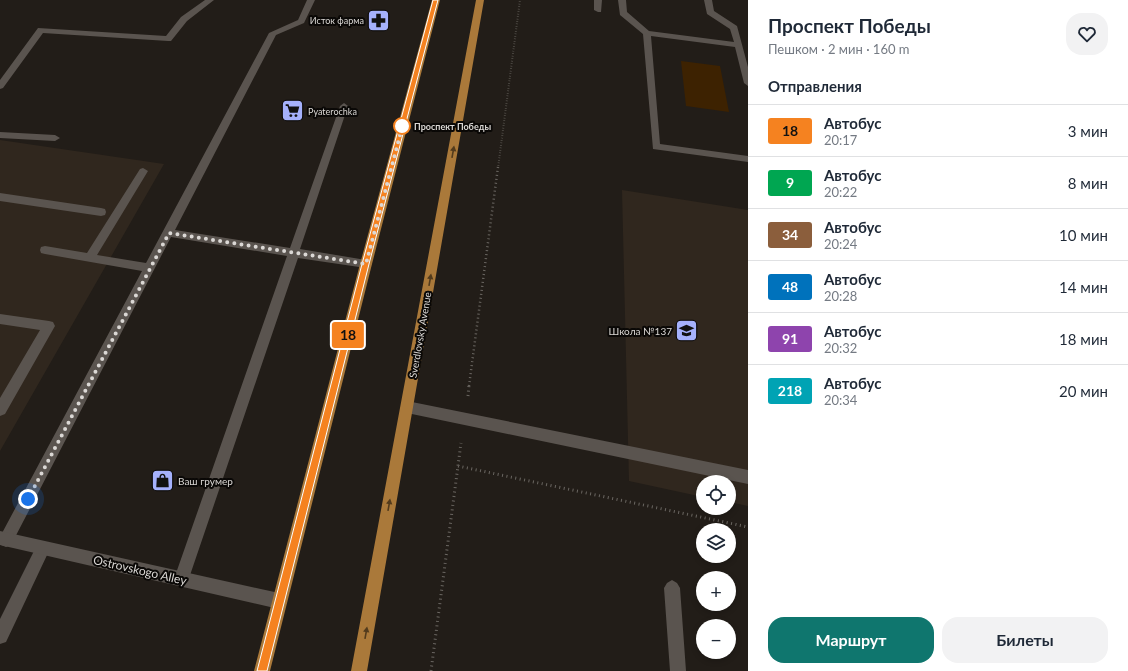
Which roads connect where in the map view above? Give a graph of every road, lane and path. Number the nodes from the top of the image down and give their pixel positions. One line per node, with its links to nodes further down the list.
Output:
1 (210, 0): 13 (street)
2 (311, 0): 21 (street)
3 (436, 0): 25 (main road)
4 (480, 0): 28 (main road, Sverdlovsky Avenue, one-way to 4)
5 (520, 0): 30 (path)
6 (598, 0): 9 (street)
7 (622, 0): 10 (street)
8 (708, 0): 11 (street)
9 (598, 10)
10 (647, 33): 11 (street); 17 (street)
11 (739, 44): 12 (street)
12 (748, 82)
13 (0, 86)
14 (344, 106): 23 (street)
15 (0, 135): 16 (street)
16 (55, 138)
17 (748, 160)
18 (143, 171): 24 (street)
19 (0, 197): 20 (street)
20 (101, 212)
21 (169, 233): 23 (street); 26 (street)
22 (45, 250): 24 (street)
23 (294, 253): 25 (street); 36 (street)
24 (90, 257): 26 (street)
25 (366, 264): 38 (main road)
26 (150, 268): 34 (street)
27 (0, 319): 29 (street)
28 (407, 407): 30 (street); 41 (main road, Sverdlovsky Avenue, one-way to 28)
29 (0, 410)
30 (465, 419): 31 (path); 32 (street)
31 (458, 466): 33 (path); 42 (path)
32 (748, 477)
33 (748, 527)
34 (3, 539): 35 (street, Ostrovskogo Alley)
35 (43, 548): 36 (street, Ostrovskogo Alley); 39 (street)
36 (182, 579): 38 (street, Ostrovskogo Alley)
37 (672, 588): 43 (street)
38 (280, 601): 40 (main road)
39 (0, 636)
40 (262, 671)
41 (359, 671)
42 (431, 671)
43 (678, 671)

